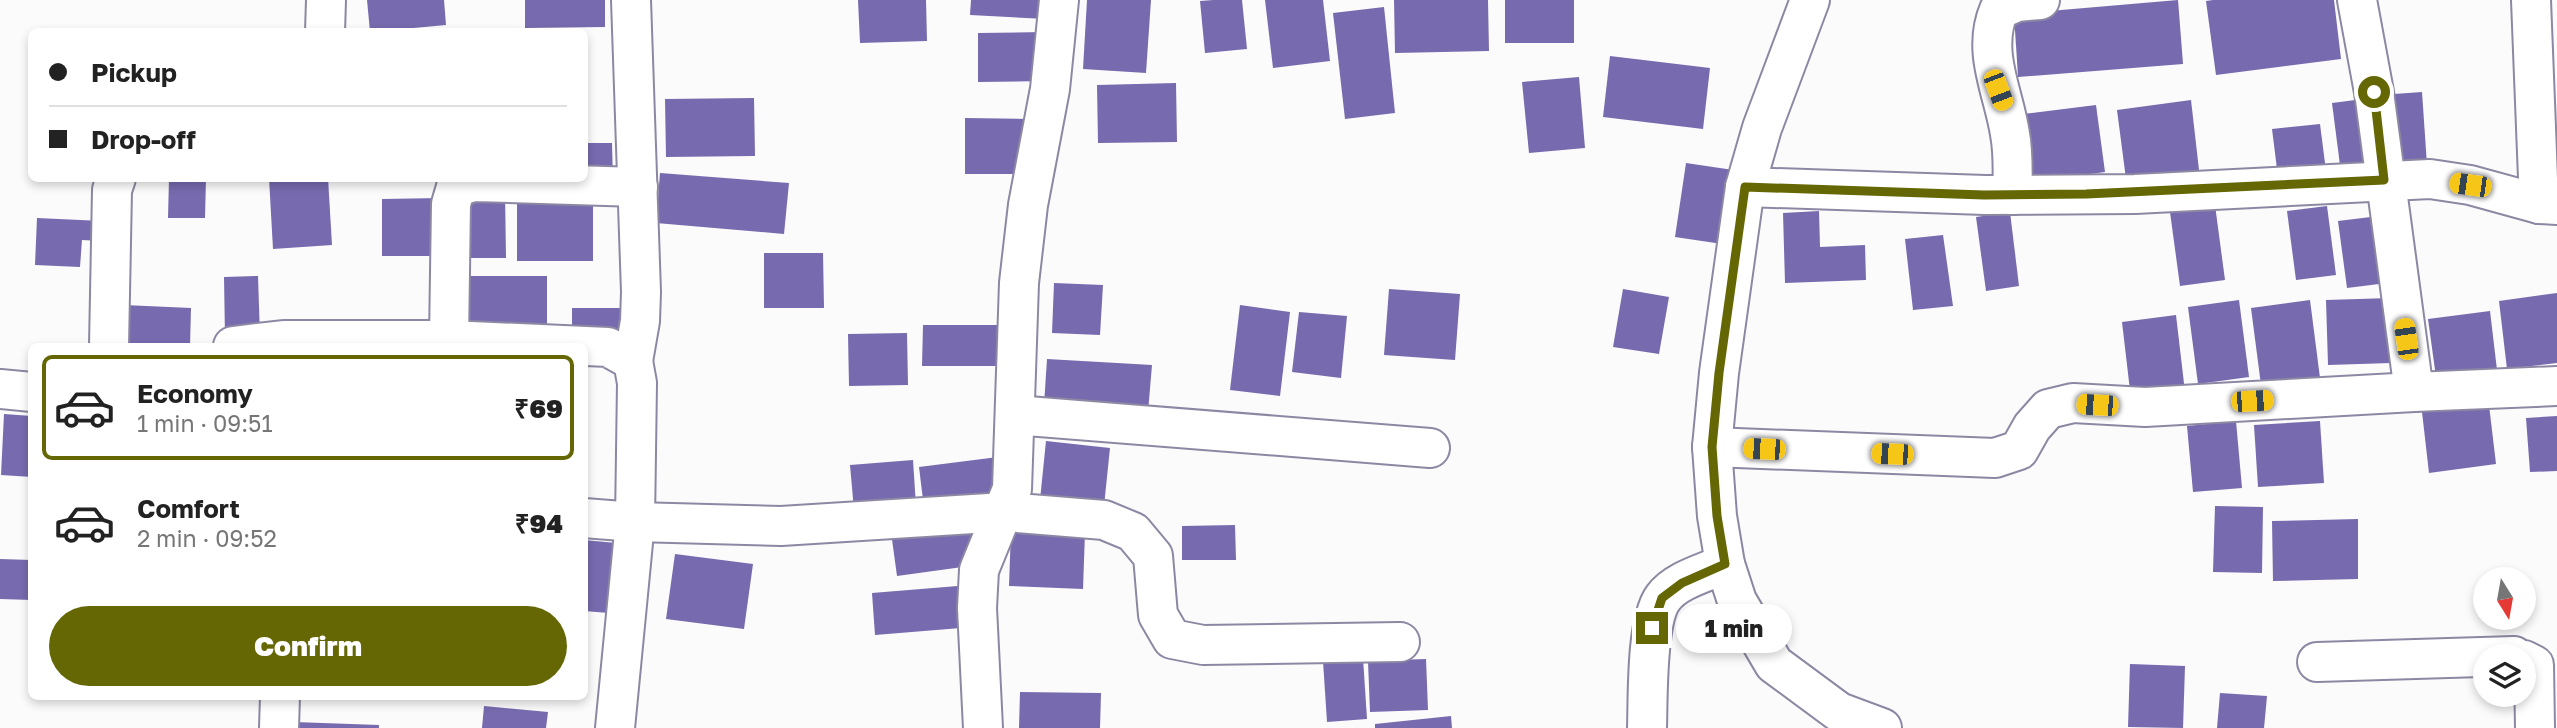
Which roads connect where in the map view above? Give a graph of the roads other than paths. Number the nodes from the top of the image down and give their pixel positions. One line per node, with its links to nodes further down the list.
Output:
1 (326, 0): 8 (street)
2 (631, 0): 13 (street)
3 (1059, 0): 28 (street)
4 (1810, 0): 14 (street)
5 (2040, 0): 15 (street)
6 (2357, 0): 9 (street)
7 (2531, 0): 16 (street)
8 (325, 28)
9 (2384, 180): 15 (street); 16 (street); 27 (street)
10 (115, 182): 18 (street)
11 (471, 182): 17 (street)
12 (501, 182): 13 (street)
13 (638, 187): 23 (street)
14 (1745, 187): 15 (street); 29 (street)
15 (2013, 195)
16 (2548, 204)
17 (449, 340): 20 (street); 21 (street)
18 (109, 343)
19 (263, 343): 20 (street)
20 (393, 343)
21 (528, 343)
22 (588, 345): 23 (street)
23 (633, 361): 33 (street)
24 (2557, 386): 27 (street)
25 (0, 389): 26 (street)
26 (28, 392)
27 (2414, 392): 29 (street)
28 (1015, 415): 30 (street); 31 (street)
29 (1712, 447): 34 (street)
30 (1430, 448)
31 (1004, 512): 33 (street); 35 (street); 42 (street)
32 (588, 518): 33 (street)
33 (635, 522): 41 (street)
34 (1725, 564): 43 (street); 44 (street)
35 (1400, 642)
36 (2473, 657): 37 (street)
37 (2316, 662)
38 (280, 700): 40 (street)
39 (2535, 707): 45 (street)
40 (279, 728)
41 (615, 728)
42 (984, 728)
43 (1647, 728)
44 (1882, 728)
45 (2535, 728)

